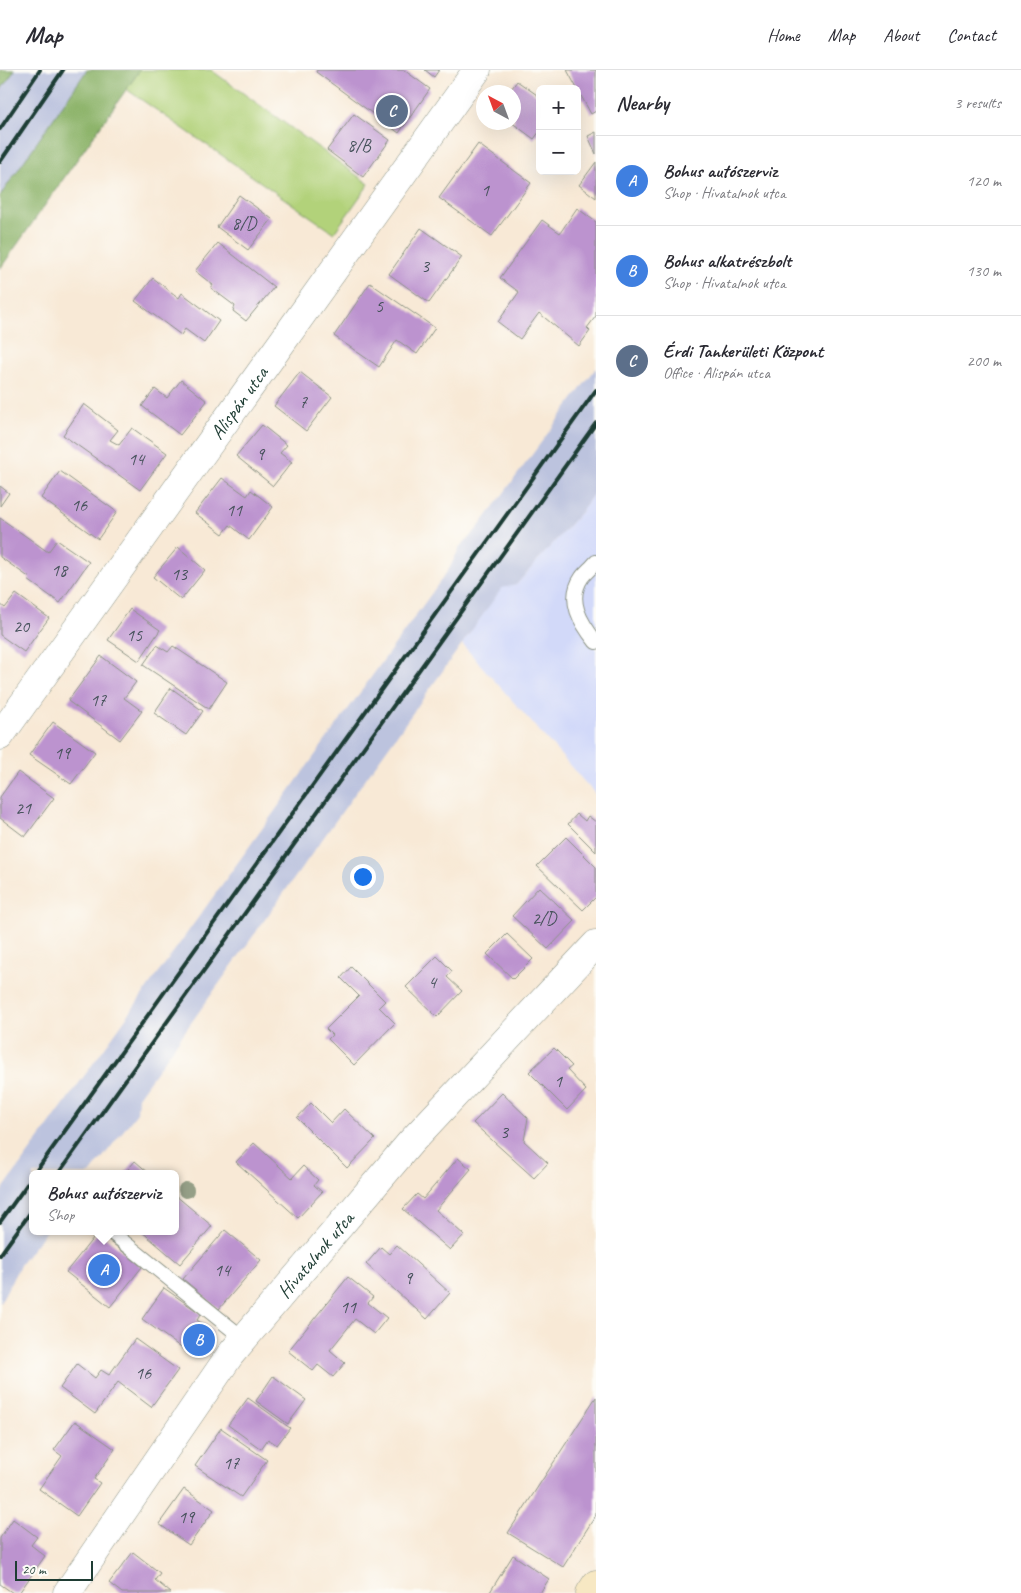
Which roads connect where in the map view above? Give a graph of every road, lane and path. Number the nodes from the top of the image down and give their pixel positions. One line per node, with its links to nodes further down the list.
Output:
1 (477, 70): 4 (street, Alispán utca)
2 (596, 562): 3 (lane)
3 (596, 642)
4 (0, 736)
5 (596, 944): 7 (street, Hivatalnok utca)
6 (115, 1235): 7 (lane)
7 (244, 1339): 9 (street, Hivatalnok utca)
8 (596, 1584): 10 (main road)
9 (67, 1593)
10 (590, 1593)

